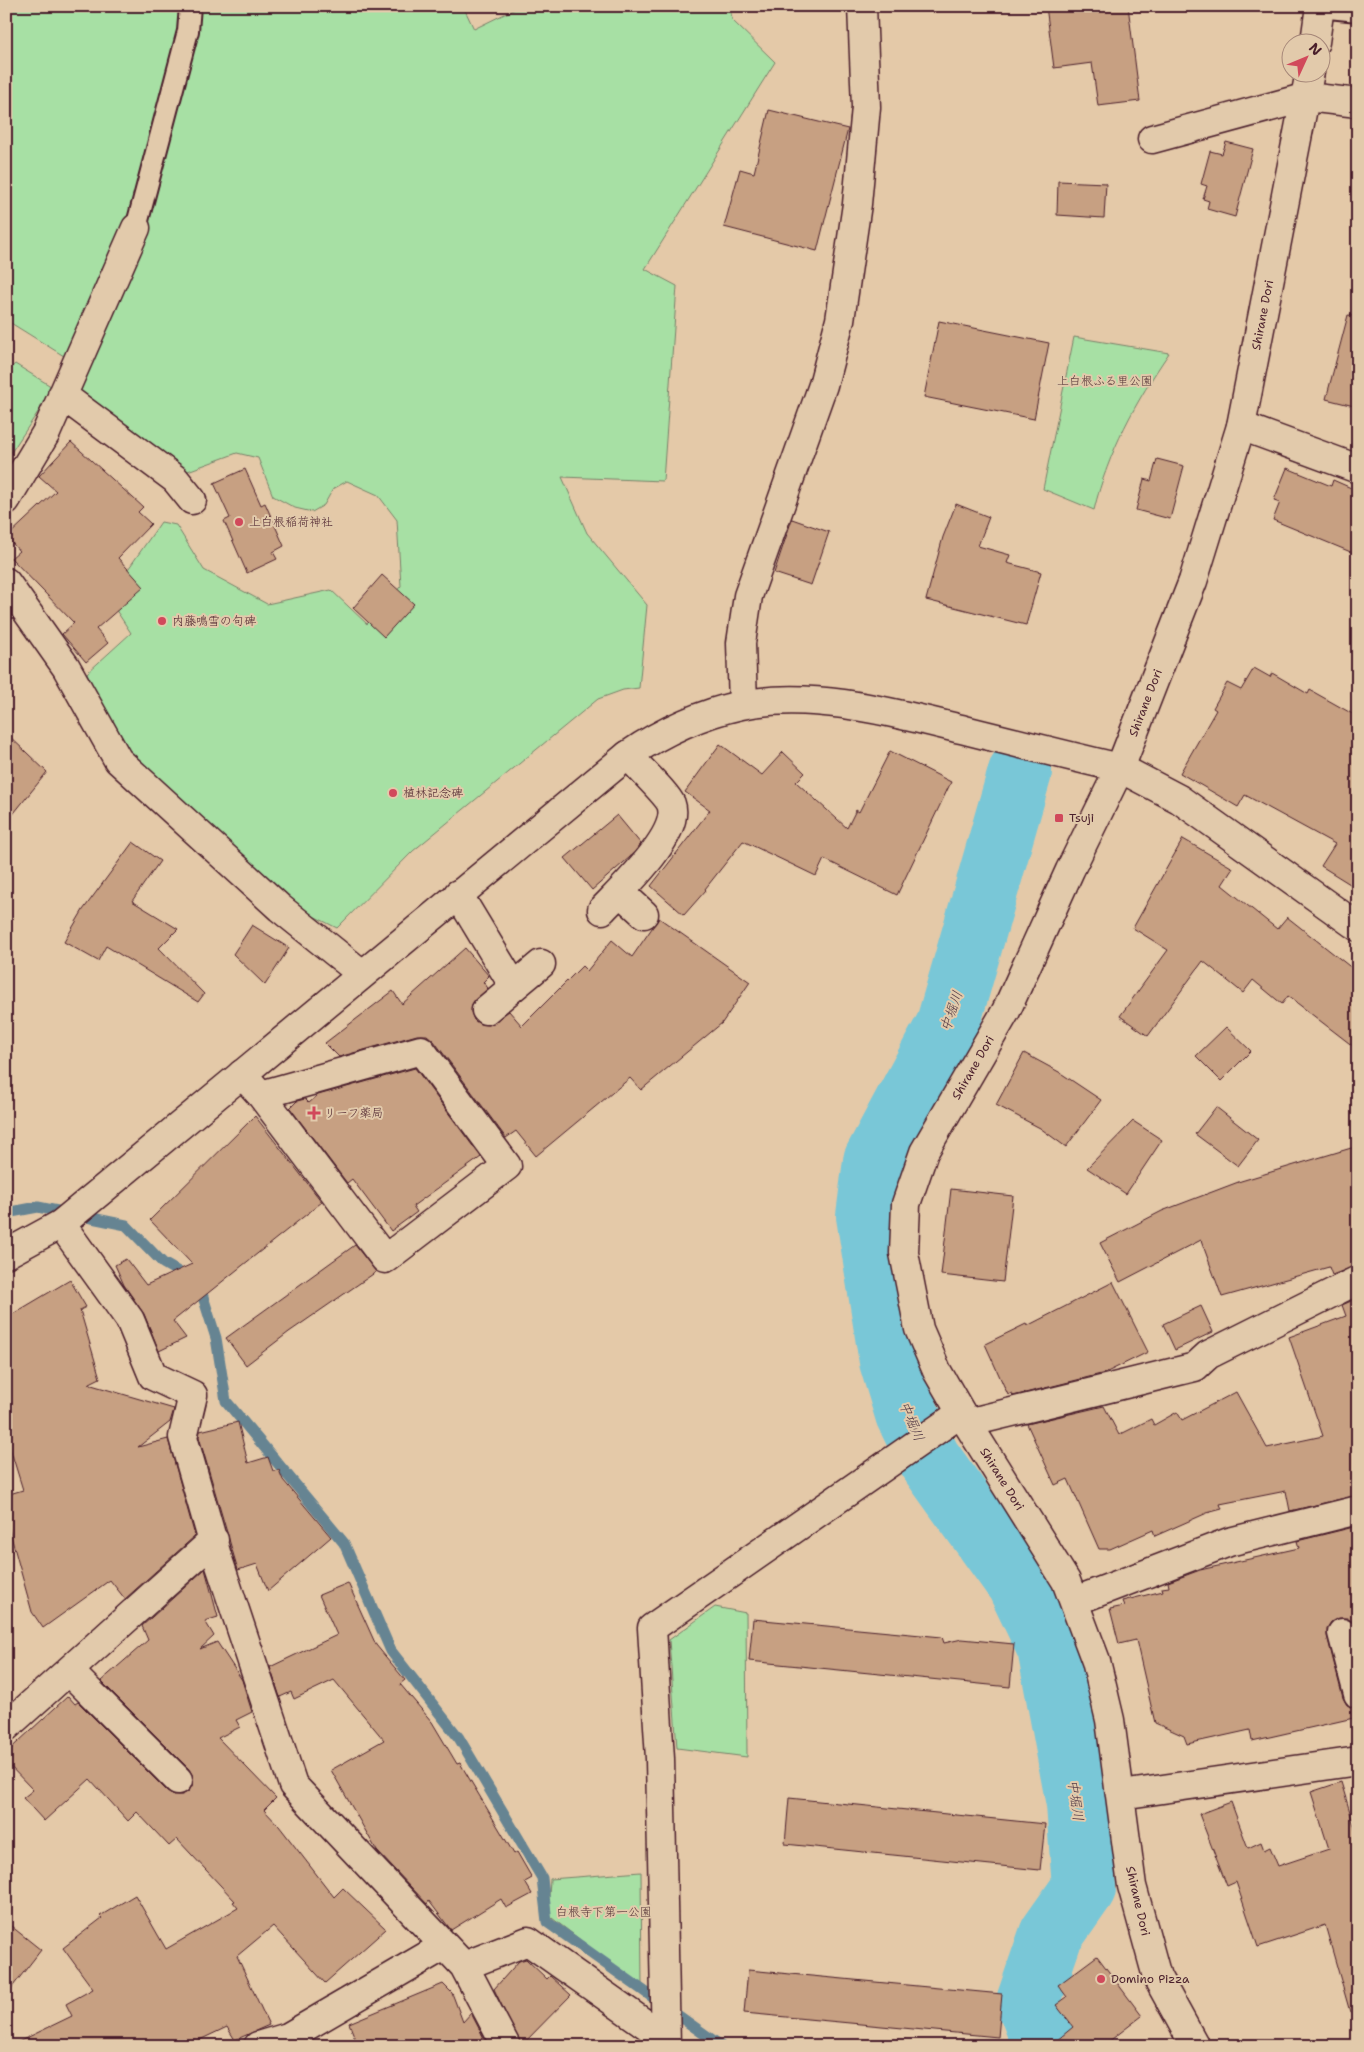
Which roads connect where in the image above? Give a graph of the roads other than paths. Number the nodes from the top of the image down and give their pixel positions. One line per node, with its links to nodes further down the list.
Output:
1 (190, 6): 9 (lane)
2 (862, 6): 16 (street)
3 (1320, 6): 4 (lane); 5 (street)
4 (1358, 11)
5 (1316, 32)
6 (1309, 85): 7 (street); 8 (street); 11 (street, Shirane Dori)
7 (1358, 103)
8 (1152, 139)
9 (136, 228): 10 (street)
10 (62, 395): 13 (street); 14 (street)
11 (1241, 426): 12 (street); 18 (street, Shirane Dori)
12 (1358, 469)
13 (6, 500)
14 (192, 500)
15 (6, 582): 23 (street)
16 (743, 704): 17 (street); 18 (street)
17 (628, 755): 19 (street); 20 (street)
18 (1120, 768): 21 (street); 31 (street, Shirane Dori)
19 (458, 894): 23 (street); 24 (street)
20 (644, 914)
21 (1358, 927)
22 (541, 964): 24 (street)
23 (362, 974): 26 (street)
24 (513, 985): 25 (street)
25 (486, 1010)
26 (242, 1074): 27 (street); 28 (street)
27 (261, 1095): 27 (street)
28 (61, 1224): 29 (street); 33 (street)
29 (6, 1254)
30 (1358, 1280): 31 (street)
31 (964, 1418): 34 (street, Shirane Dori); 44 (street)
32 (1358, 1510): 34 (street)
33 (214, 1540): 36 (street); 42 (street)
34 (1075, 1601): 41 (street, Shirane Dori)
35 (1349, 1649): 37 (street)
36 (69, 1671): 38 (street); 40 (street)
37 (1358, 1694)
38 (6, 1727)
39 (1358, 1761): 41 (street)
40 (178, 1780)
41 (1121, 1795): 47 (street, Shirane Dori)
42 (444, 1946): 43 (street); 45 (street)
43 (464, 1966): 44 (street); 46 (street)
44 (666, 2042)
45 (258, 2046)
46 (506, 2046)
47 (1195, 2046)

